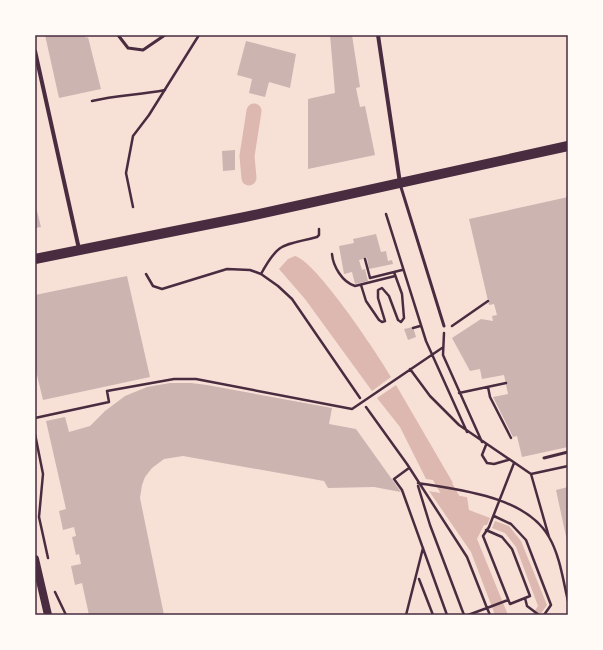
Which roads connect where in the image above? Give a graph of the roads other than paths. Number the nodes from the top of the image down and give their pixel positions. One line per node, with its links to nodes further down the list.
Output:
1 (118, 35): 2 (lane)
2 (165, 35)
3 (378, 35): 6 (street)
4 (35, 51): 7 (street)
5 (568, 146): 6 (main road)
6 (400, 183): 7 (main road); 9 (lane)
7 (80, 250): 8 (main road)
8 (35, 260)
9 (444, 326)
10 (568, 452): 11 (lane)
11 (544, 458)
12 (35, 559): 13 (main road)
13 (48, 615)

